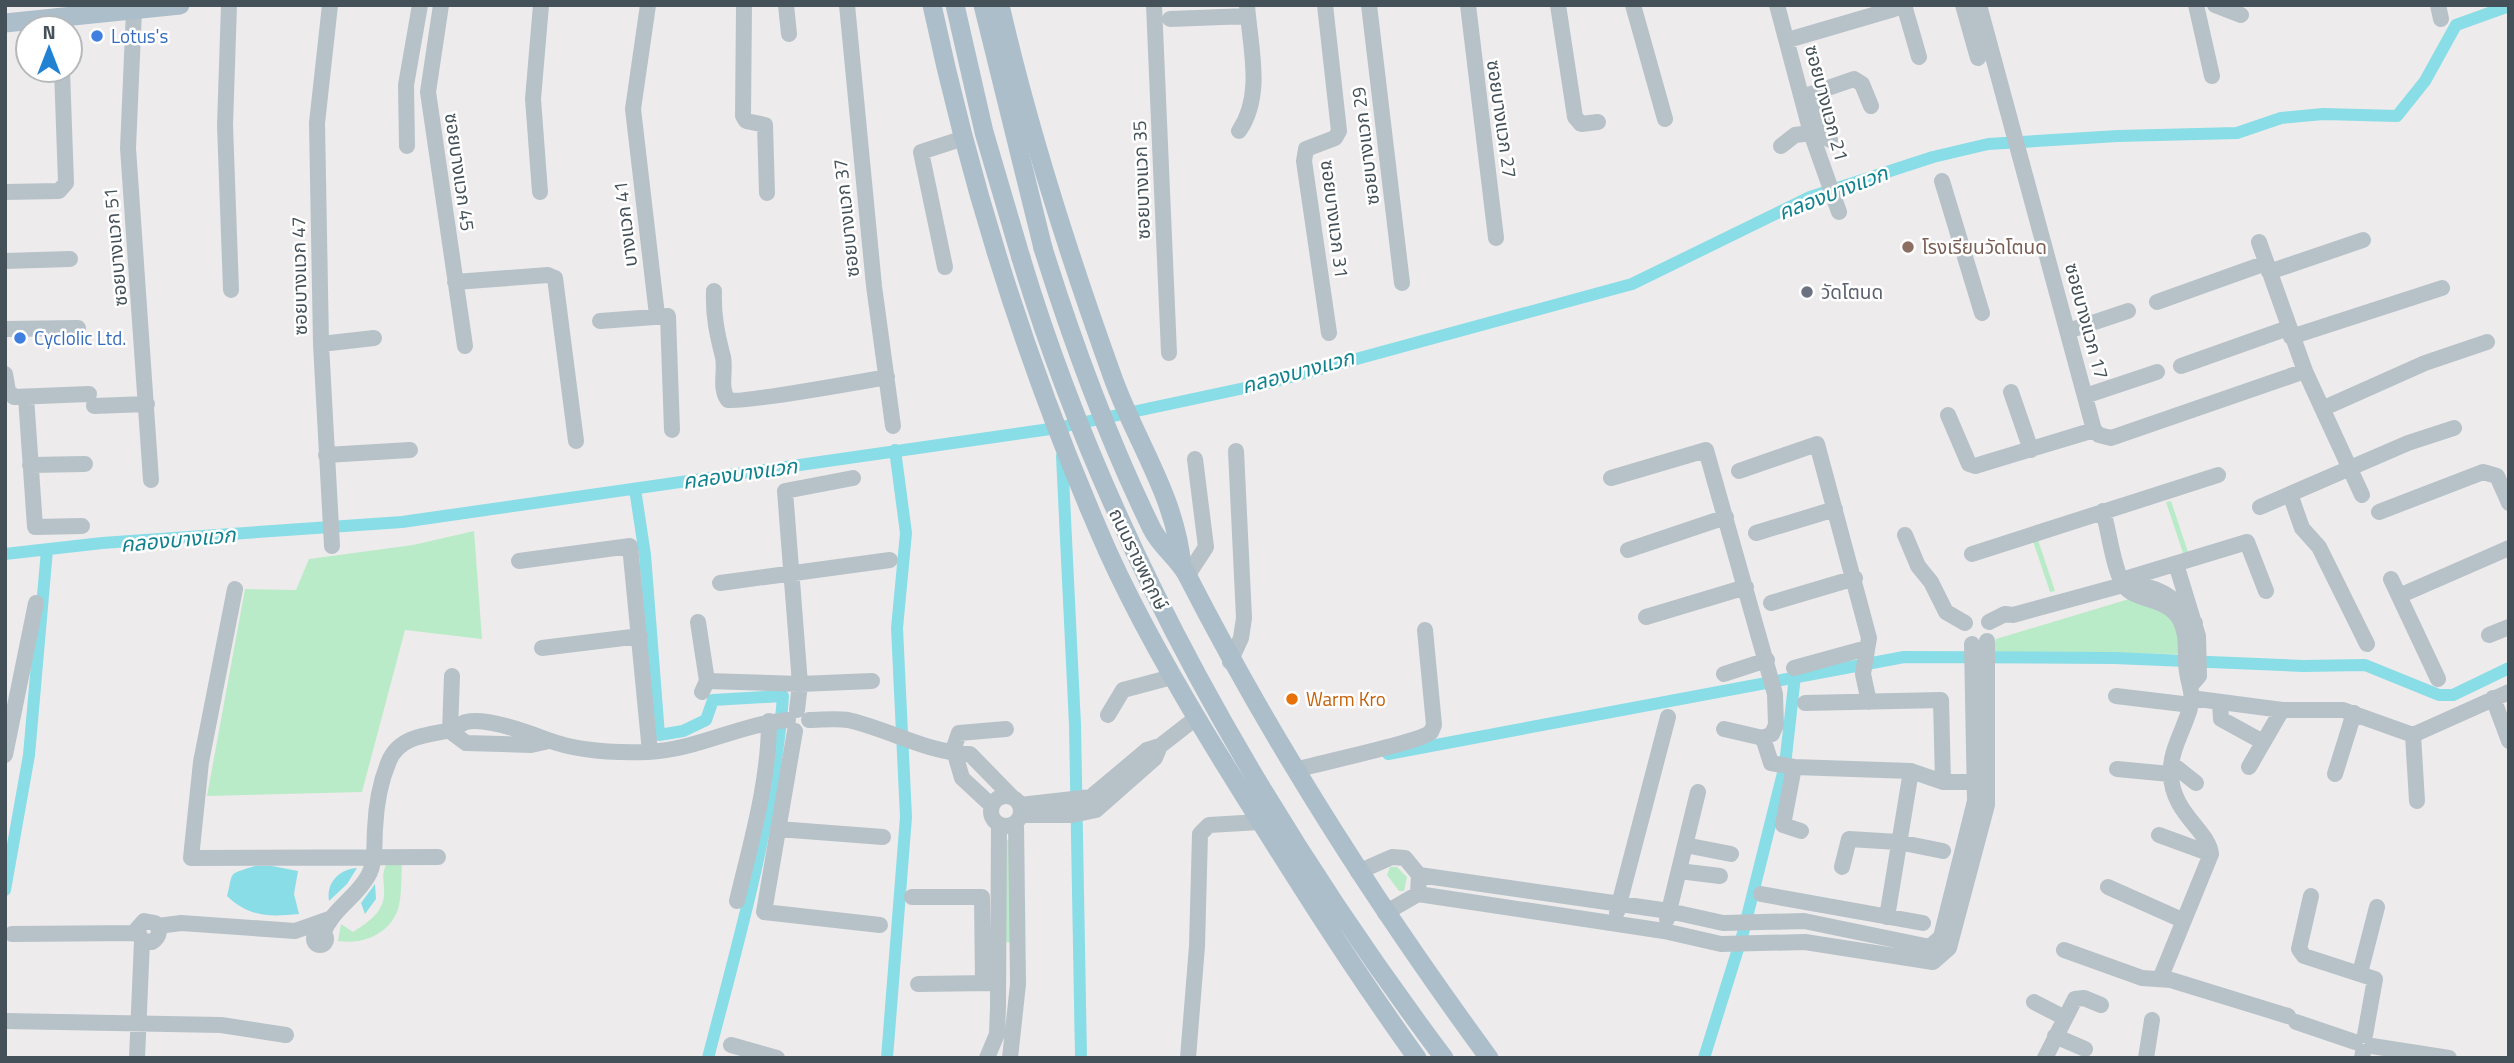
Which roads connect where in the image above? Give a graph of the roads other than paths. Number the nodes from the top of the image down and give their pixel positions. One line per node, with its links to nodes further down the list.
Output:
1 (180, 5): 27 (main road)
2 (229, 5): 65 (street)
3 (330, 5): 79 (street, ซอยบางแวก 47)
4 (420, 5): 48 (street)
5 (441, 5): 62 (street, ซอยบางแวก 45)
6 (541, 5): 52 (street)
7 (648, 5): 70 (street, บางแวก 41)
8 (744, 5): 53 (street)
9 (786, 5): 33 (street)
10 (846, 5): 86 (street, ซอยบางแวก 37)
11 (932, 5): 35 (main road, ถนนราชพฤกษ์)
12 (955, 5): 265 (main road, ถนนราชพฤกษ์, bridge)
13 (983, 5): 129 (main road, ถนนราชพฤกษ์, bridge)
14 (1000, 5): 32 (main road, ถนนราชพฤกษ์)
15 (1154, 5): 81 (street, ซอยบางแวก 35)
16 (1325, 5): 76 (street, ซอยบางแวก 31)
17 (1369, 5): 63 (street, ซอยบางแวก 29)
18 (1468, 5): 55 (street, ซอยบางแวก 27)
19 (1558, 5): 43 (street)
20 (1633, 5): 42 (street)
21 (1777, 5): 34 (street, ซอยบางแวก 21)
22 (1963, 5): 37 (street)
23 (1979, 5): 74 (street, ซอยบางแวก 17)
24 (2196, 5): 38 (street)
25 (2216, 5): 29 (street)
26 (1899, 7): 34 (street); 36 (street)
27 (134, 10): 30 (main road); 90 (street, ซอยบางแวก 51)
28 (1248, 11): 31 (street); 44 (street)
29 (2241, 15)
30 (84, 18)
31 (1170, 19)
32 (1006, 32): 35 (main road); 129 (main road, ถนนราชพฤกษ์)
33 (789, 34)
34 (1788, 40): 40 (street, ซอยบางแวก 21)
35 (942, 49): 46 (main road, ถนนราชพฤกษ์)
36 (1919, 57)
37 (1979, 58)
38 (2212, 76)
39 (62, 84): 51 (street)
40 (1804, 102): 41 (street); 45 (street, ซอยบางแวก 21); 47 (street)
41 (1871, 106)
42 (1665, 119)
43 (1598, 122)
44 (1239, 131)
45 (1811, 133): 49 (street); 54 (street, ซอยบางแวก 21)
46 (964, 138): 60 (street); 158 (main road, ถนนราชพฤกษ์)
47 (1830, 140)
48 (407, 146)
49 (1781, 146)
50 (1942, 181): 69 (street)
51 (5, 192)
52 (540, 192)
53 (767, 193)
54 (1839, 212)
55 (1496, 238)
56 (2363, 240): 61 (street)
57 (2259, 242): 61 (street)
58 (69, 259): 59 (street)
59 (5, 261)
60 (945, 267)
61 (2267, 268): 67 (street); 75 (street)
62 (455, 282): 80 (street, ซอยบางแวก 45); 97 (street)
63 (1402, 283)
64 (2442, 288): 75 (street)
65 (231, 289)
66 (714, 291): 86 (street)
67 (2157, 302)
68 (2128, 311): 74 (street)
69 (1982, 313)
70 (657, 315): 71 (street); 95 (street, บางแวก 41)
71 (600, 321)
72 (78, 328): 73 (street)
73 (5, 329)
74 (2068, 331): 88 (street, ซอยบางแวก 17)
75 (2290, 332): 82 (street); 83 (street)
76 (1329, 333)
77 (374, 338): 79 (street)
78 (2487, 342): 91 (street)
79 (321, 344): 101 (street, ซอยบางแวก 47)
80 (465, 345)
81 (1169, 354)
82 (2181, 366)
83 (2305, 371): 91 (street); 96 (street)
84 (2157, 372): 88 (street)
85 (5, 374): 89 (street)
86 (887, 377): 93 (street, ซอยบางแวก 37)
87 (2011, 392): 100 (street)
88 (2085, 396): 96 (street, ซอยบางแวก 17)
89 (26, 397): 90 (street); 104 (street)
90 (147, 404): 110 (street, ซอยบางแวก 51)
91 (2324, 408): 105 (street)
92 (1948, 415): 100 (street)
93 (893, 426)
94 (2454, 428): 105 (street)
95 (672, 430)
96 (2094, 430): 100 (street)
97 (576, 442)
98 (410, 450): 101 (street)
99 (1236, 450): 153 (street)
100 (2031, 450)
101 (326, 455): 122 (street, ซอยบางแวก 47)
102 (1195, 459): 129 (street)
103 (85, 464): 104 (street)
104 (30, 465): 119 (street)
105 (2350, 469): 112 (street); 113 (street)
106 (1739, 471): 115 (street)
107 (2218, 475): 116 (street)
108 (853, 478): 130 (street)
109 (1611, 478): 118 (street)
110 (151, 480)
111 (2507, 493): 117 (street)
112 (2290, 494): 114 (street); 150 (street)
113 (2362, 495)
114 (2260, 507)
115 (1835, 509): 120 (street); 131 (street)
116 (2103, 511): 125 (street); 134 (street)
117 (2379, 512)
118 (1726, 517): 124 (street); 135 (street)
119 (82, 526)
120 (1756, 533)
121 (1905, 534): 143 (street)
122 (332, 546)
123 (2509, 548): 138 (street)
124 (1628, 550)
125 (1972, 554)
126 (890, 560): 130 (street)
127 (519, 561): 149 (street)
128 (2176, 564): 134 (street); 137 (street); 146 (street)
129 (1185, 572): 153 (main road, ถนนราชพฤกษ์)
130 (790, 574): 133 (street); 161 (street)
131 (1855, 578): 140 (street); 152 (street)
132 (2391, 579): 138 (street)
133 (720, 583)
134 (2122, 583): 146 (street); 147 (street)
135 (1746, 587): 141 (street); 154 (street)
136 (235, 589): 214 (street)
137 (2266, 591)
138 (2399, 596): 159 (street)
139 (36, 603): 188 (street)
140 (1771, 603)
141 (1646, 617)
142 (698, 622): 161 (street)
143 (1965, 623): 147 (street); 147 (street)
144 (2509, 627): 148 (street)
145 (1425, 630): 193 (street)
146 (2193, 631): 162 (street)
147 (1985, 635): 197 (street)
148 (2489, 635)
149 (640, 636): 151 (street); 186 (street)
150 (2367, 644)
151 (542, 648)
152 (1865, 660): 155 (street); 166 (street)
153 (1230, 662): 193 (main road, ถนนราชพฤกษ์)
154 (1768, 666): 156 (street); 181 (street)
155 (1794, 668)
156 (1724, 674)
157 (452, 676): 179 (street)
158 (1172, 677): 171 (street); 173 (main road, ถนนราชพฤกษ์)
159 (2438, 679)
160 (872, 681): 161 (street)
161 (800, 684): 174 (street)
162 (2192, 688): 164 (street); 168 (street); 192 (street)
163 (2509, 692): 165 (street)
164 (2116, 696)
165 (2493, 698): 180 (street); 183 (street)
166 (1869, 702): 167 (street); 196 (street)
167 (1805, 703)
168 (2220, 703): 169 (street); 184 (street)
169 (2283, 710): 170 (street); 184 (street)
170 (2354, 713): 180 (street); 195 (street)
171 (1108, 715)
172 (1668, 717): 227 (street)
173 (1196, 719): 202 (street); 203 (main road, ถนนราชพฤกษ์)
174 (797, 720): 175 (street); 187 (street); 205 (street)
175 (768, 721): 186 (street); 226 (street)
176 (491, 725): 179 (street); 182 (street); 185 (street)
177 (1006, 729): 187 (street)
178 (1724, 729): 181 (street)
179 (450, 731): 185 (street); 214 (street)
180 (2413, 735): 200 (street)
181 (1763, 738): 190 (street)
182 (549, 741): 185 (street); 186 (street)
183 (2509, 741)
184 (2263, 742): 189 (street)
185 (490, 744)
186 (650, 752)
187 (953, 753): 201 (street); 202 (street)
188 (5, 755)
189 (2249, 766)
190 (1794, 767): 194 (street); 206 (street)
191 (2117, 769): 192 (street)
192 (2171, 769): 198 (street); 213 (street)
193 (1295, 770): 218 (main road, ถนนราชพฤกษ์)
194 (1919, 773): 196 (street); 209 (street)
195 (2335, 774)
196 (1943, 775): 197 (street)
197 (1980, 775): 229 (street); 238 (street)
198 (2196, 783)
199 (1698, 792): 210 (street)
200 (2417, 801)
201 (991, 805): 202 (street); 204 (street)
202 (1017, 810): 204 (street); 246 (street)
203 (1260, 822): 263 (street); 264 (main road, ถนนราชพฤกษ์)
204 (999, 825): 244 (street)
205 (778, 828): 208 (street); 234 (street)
206 (1801, 831)
207 (2159, 835): 213 (street)
208 (884, 837)
209 (1898, 842): 211 (street); 216 (street); 231 (street)
210 (1685, 845): 212 (street); 217 (street)
211 (1944, 851)
212 (1731, 854)
213 (2211, 854): 232 (street)
214 (374, 855): 215 (street); 237 (street)
215 (438, 857)
216 (1842, 867)
217 (1679, 871): 220 (street); 229 (street)
218 (1358, 872): 219 (street); 230 (main road, ถนนราชพฤกษ์)
219 (1419, 875): 222 (street); 227 (street)
220 (1720, 876)
221 (2108, 887): 232 (street)
222 (1418, 894): 230 (street); 235 (street)
223 (1761, 894): 231 (street)
224 (2311, 896): 242 (street)
225 (912, 897): 244 (street)
226 (737, 901)
227 (1620, 904): 229 (street); 235 (street)
228 (2378, 907): 242 (street)
229 (1669, 911): 238 (street)
230 (1385, 913): 266 (main road, ถนนราชพฤกษ์)
231 (1887, 917): 233 (street)
232 (2182, 920): 243 (street)
233 (1923, 923)
234 (880, 925)
235 (1614, 925): 238 (street)
236 (295, 931): 237 (street); 237 (street); 240 (street)
237 (322, 931)
238 (1664, 932)
239 (12, 934): 240 (street)
240 (139, 937): 252 (street)
241 (2064, 950): 243 (street)
242 (2360, 972): 256 (street)
243 (2160, 979): 256 (street)
244 (991, 983): 245 (street); 246 (street); 261 (street)
245 (918, 984)
246 (1018, 984): 262 (street)
247 (2034, 1002): 249 (street)
248 (2101, 1005): 249 (street)
249 (2065, 1018): 254 (street)
250 (2152, 1020): 268 (street)
251 (5, 1021): 252 (street)
252 (141, 1023): 253 (street); 259 (street)
253 (286, 1035)
254 (2055, 1036): 257 (street); 267 (street)
255 (731, 1045): 260 (street)
256 (2363, 1046): 258 (street)
257 (2085, 1049)
258 (2440, 1057)
259 (137, 1058)
260 (777, 1058)
261 (987, 1058)
262 (1010, 1058)
263 (1188, 1058)
264 (1417, 1058)
265 (1444, 1058)
266 (1489, 1058)
267 (2045, 1058)
268 (2146, 1058)

